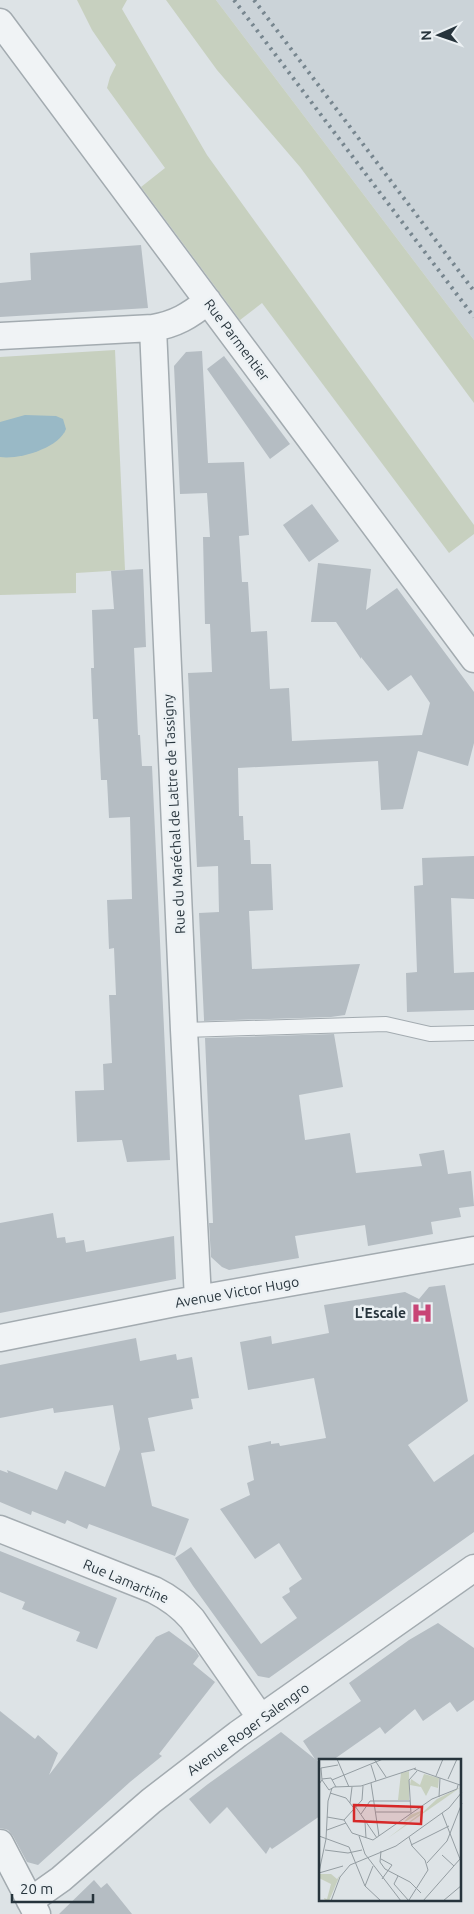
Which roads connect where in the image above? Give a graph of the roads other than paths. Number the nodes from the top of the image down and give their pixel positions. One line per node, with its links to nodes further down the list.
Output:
1 (0, 22): 2 (street, Rue Parmentier)
2 (208, 301): 3 (street); 5 (street, Rue Parmentier)
3 (153, 328): 4 (street); 6 (street, Rue du Maréchal de Lattre de Tassigny)
4 (0, 336)
5 (474, 659)
6 (184, 1030): 7 (lane); 9 (street, Rue du Maréchal de Lattre de Tassigny)
7 (474, 1033)
8 (474, 1250): 9 (street, Avenue Victor Hugo)
9 (198, 1299): 10 (street, Avenue Victor Hugo)
10 (0, 1338)
11 (0, 1529): 14 (street, Rue Lamartine)
12 (474, 1568): 13 (street, Avenue Roger Salengro)
13 (462, 1587): 14 (street, Avenue Roger Salengro)
14 (260, 1717): 16 (street, Avenue Roger Salengro)
15 (0, 1843): 16 (street)
16 (34, 1908)

